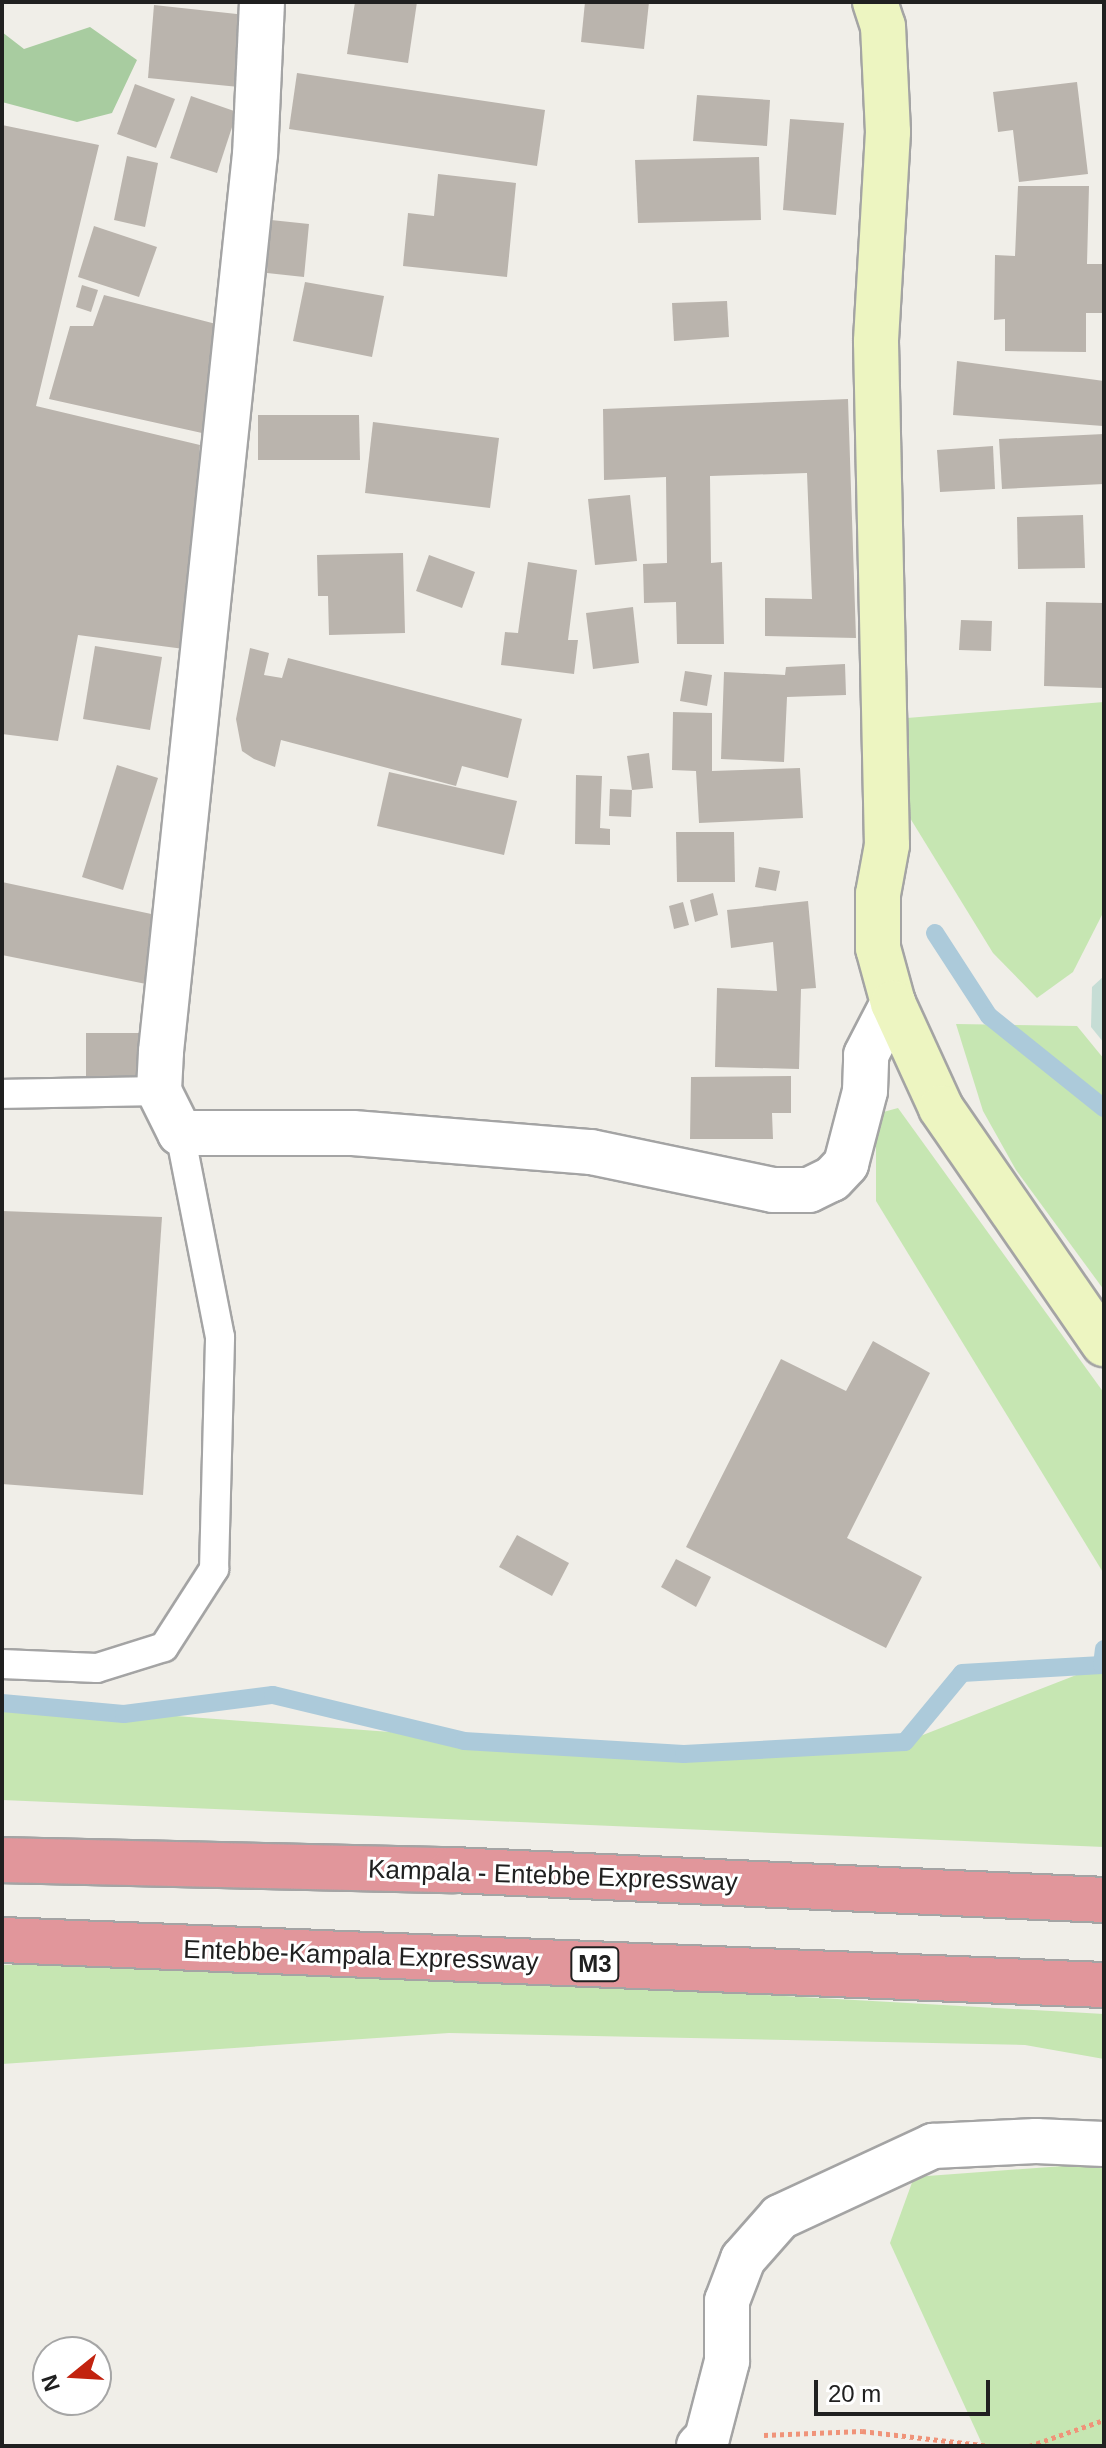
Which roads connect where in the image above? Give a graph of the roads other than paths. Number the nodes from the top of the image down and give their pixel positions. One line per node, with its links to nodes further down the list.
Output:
1 (262, 2): 4 (street)
2 (875, 2): 3 (street)
3 (893, 1003): 6 (street); 7 (street)
4 (159, 1091): 5 (lane); 6 (street)
5 (2, 1094)
6 (180, 1133): 8 (lane)
7 (1104, 1344)
8 (2, 1664)
9 (2, 1860): 10 (highway, Kampala - Entebbe Expressway)
10 (1104, 1900)
11 (2, 1940): 12 (highway, Entebbe-Kampala Expressway / M3)
12 (1104, 1985)
13 (1104, 2144): 14 (street)
14 (703, 2442)

